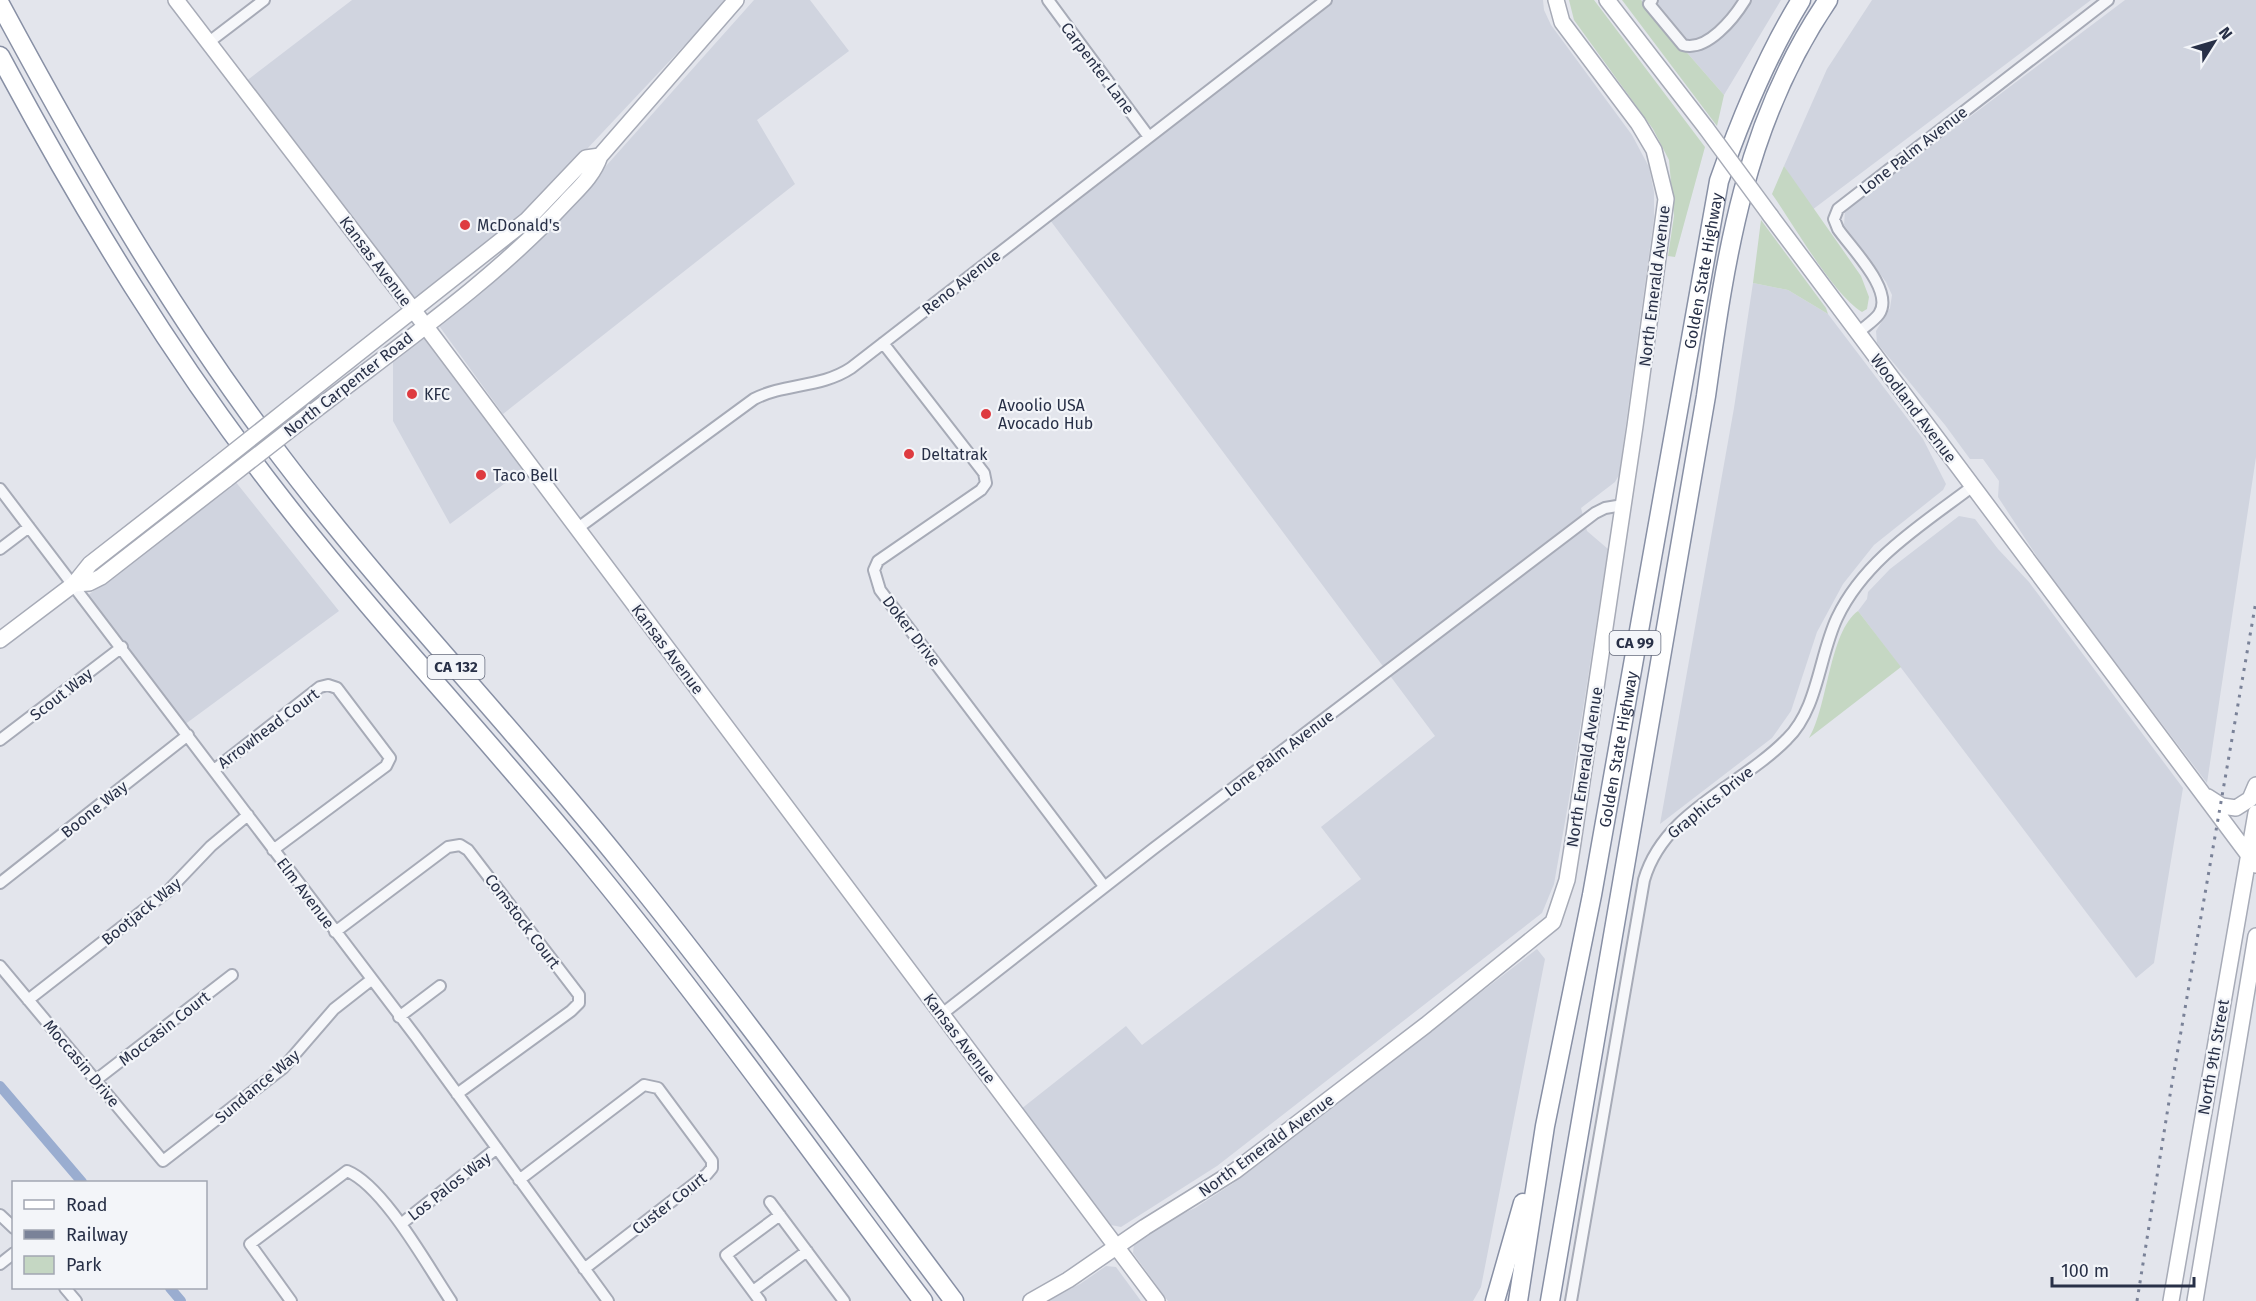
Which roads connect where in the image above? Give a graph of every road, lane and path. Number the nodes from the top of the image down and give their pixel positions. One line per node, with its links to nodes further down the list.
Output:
1 (176, 0): 14 (street, Kansas Avenue)
2 (264, 0): 14 (street)
3 (736, 0): 17 (street, North Carpenter Road)
4 (1048, 0): 16 (street, Carpenter Lane)
5 (1326, 0): 16 (street, Reno Avenue)
6 (1556, 0): 24 (street, North Emerald Avenue)
7 (1607, 0): 20 (street, Woodland Avenue, bridge)
8 (1651, 0): 9 (street)
9 (1745, 0)
10 (1801, 0): 55 (highway, Golden State Highway / CA 99)
11 (1828, 0): 83 (highway, Golden State Highway / CA 99)
12 (2108, 0): 20 (street, Lone Palm Avenue)
13 (0, 4): 78 (highway, CA 132)
14 (209, 42): 18 (street, Kansas Avenue)
15 (0, 56): 77 (highway, CA 132)
16 (1149, 136): 21 (street, Reno Avenue)
17 (600, 156): 18 (street, North Carpenter Road); 19 (street, North Carpenter Road)
18 (414, 311): 19 (street, Kansas Avenue); 28 (street, North Carpenter Road, bridge)
19 (424, 324): 26 (street, Kansas Avenue); 28 (street, North Carpenter Road, bridge)
20 (1858, 333): 22 (street, Woodland Avenue)
21 (884, 343): 26 (street, Reno Avenue); 41 (street, Doker Drive)
22 (1973, 486): 35 (street, Woodland Avenue); 84 (street, Graphics Drive)
23 (0, 489): 25 (street, Elm Avenue)
24 (1623, 506): 41 (street, Lone Palm Avenue); 64 (street, North Emerald Avenue)
25 (29, 527): 27 (street); 28 (street, Elm Avenue)
26 (578, 528): 51 (street, Kansas Avenue)
27 (0, 549)
28 (74, 584): 29 (street, North Carpenter Road); 30 (street, Elm Avenue)
29 (0, 640)
30 (122, 647): 31 (street, Elm Avenue); 32 (street, Scout Way)
31 (188, 735): 33 (street, Elm Avenue); 40 (street, Boone Way)
32 (0, 741)
33 (214, 770): 37 (street, Elm Avenue); 38 (street, Arrowhead Court)
34 (2256, 785): 35 (street)
35 (2200, 790): 39 (street, Woodland Avenue)
36 (2256, 813): 39 (street, North 9th Street)
37 (248, 815): 38 (street, Elm Avenue); 50 (street, Bootjack Way)
38 (273, 850): 42 (street, Elm Avenue)
39 (2252, 860): 85 (street, North 9th Street)
40 (0, 883)
41 (1104, 886): 51 (street, Lone Palm Avenue)
42 (335, 932): 46 (street, Elm Avenue); 54 (street, Comstock Court)
43 (2256, 936): 49 (street, North 9th Street)
44 (0, 966): 50 (street, Moccasin Drive)
45 (232, 975): 53 (street, Moccasin Court)
46 (371, 980): 52 (street, Elm Avenue); 57 (street, Sundance Way)
47 (2256, 982): 49 (street)
48 (440, 986): 52 (street)
49 (2246, 996): 86 (street, North 9th Street)
50 (28, 1000): 53 (street, Moccasin Drive)
51 (942, 1014): 64 (street, Kansas Avenue)
52 (399, 1017): 54 (street, Elm Avenue)
53 (96, 1080): 57 (street, Moccasin Drive)
54 (457, 1094): 56 (street, Elm Avenue)
55 (1545, 1126): 81 (highway); 82 (highway, Golden State Highway / CA 99)
56 (497, 1148): 58 (street, Elm Avenue); 62 (street, Los Palos Way)
57 (163, 1161)
58 (519, 1180): 68 (street, Elm Avenue); 68 (street, Custer Court)
59 (770, 1202): 61 (street)
60 (0, 1215): 63 (street)
61 (780, 1215): 65 (street); 70 (street)
62 (401, 1224): 72 (street); 73 (street)
63 (12, 1226)
64 (1118, 1248): 79 (street, North Emerald Avenue); 80 (street, Kansas Avenue)
65 (807, 1251): 70 (street); 76 (street)
66 (12, 1255): 67 (street)
67 (0, 1264)
68 (585, 1269): 74 (street, Elm Avenue)
69 (67, 1289): 71 (street)
70 (753, 1292): 75 (street)
71 (76, 1301)
72 (291, 1301)
73 (451, 1301)
74 (608, 1301)
75 (760, 1301)
76 (844, 1301)
77 (923, 1301)
78 (954, 1301)
79 (1030, 1301)
80 (1157, 1301)
81 (1495, 1301)
82 (1518, 1301)
83 (1550, 1301)
84 (1571, 1301)
85 (2171, 1301)
86 (2195, 1301)

